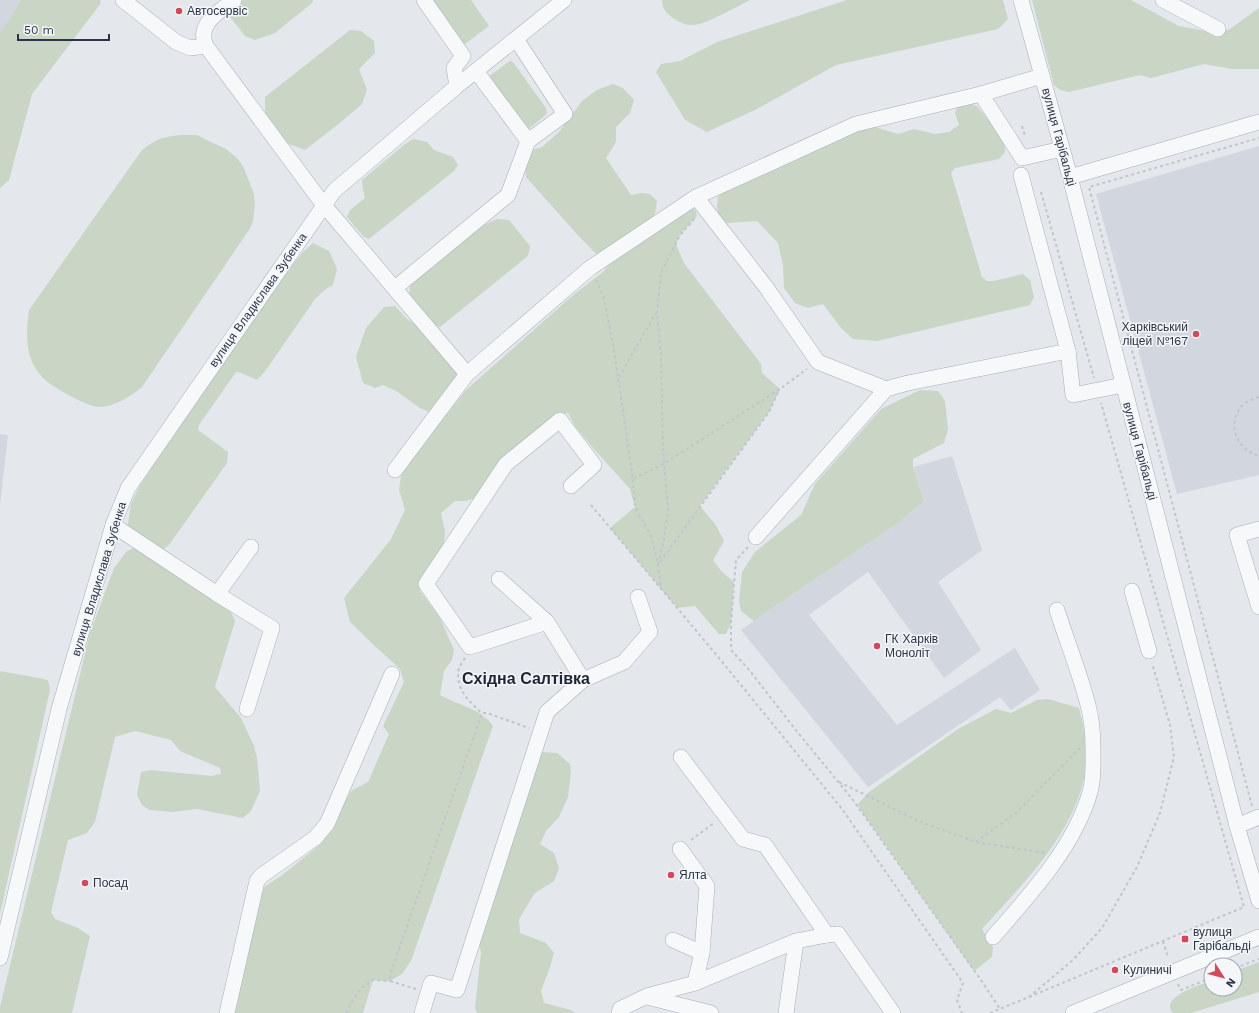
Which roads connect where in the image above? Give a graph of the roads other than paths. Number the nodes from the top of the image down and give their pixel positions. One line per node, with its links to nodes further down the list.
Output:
1 (123, 0): 9 (street)
2 (234, 0): 9 (street)
3 (424, 0): 12 (street)
4 (564, 0): 8 (street, вулиця Владислава Зубенка)
5 (1021, 0): 11 (street, вулиця Гарібальді)
6 (1163, 0): 7 (street)
7 (1218, 29)
8 (516, 39): 10 (street, вулиця Владислава Зубенка); 15 (street)
9 (206, 46): 20 (street)
10 (476, 72): 12 (street, вулиця Владислава Зубенка); 15 (street)
11 (1042, 76): 13 (street); 16 (street, вулиця Гарібальді)
12 (457, 86): 20 (street, вулиця Владислава Зубенка)
13 (981, 94): 16 (street); 19 (street)
14 (1259, 122): 18 (street)
15 (528, 141): 21 (street)
16 (1062, 149): 18 (street, вулиця Гарібальді)
17 (1021, 175): 22 (street)
18 (1070, 177): 24 (street, вулиця Гарібальді)
19 (700, 202): 23 (street); 25 (street)
20 (323, 204): 21 (street); 28 (street, вулиця Владислава Зубенка)
21 (395, 288): 23 (street)
22 (1068, 351): 24 (street); 25 (street)
23 (467, 374): 26 (street)
24 (1124, 385): 45 (street, вулиця Гарібальді)
25 (886, 389): 30 (street)
26 (395, 470)
27 (571, 486): 38 (street)
28 (113, 525): 34 (street); 54 (street, вулиця Владислава Зубенка)
29 (1259, 529): 36 (street)
30 (756, 537)
31 (251, 547): 34 (street)
32 (499, 579): 38 (street)
33 (1132, 591): 39 (street)
34 (217, 594): 42 (street)
35 (638, 597): 41 (street)
36 (1259, 607)
37 (1056, 610): 49 (street)
38 (547, 622): 41 (street)
39 (1149, 651)
40 (392, 674): 57 (street)
41 (583, 680): 58 (street)
42 (246, 710)
43 (681, 757): 48 (street)
44 (1257, 818): 45 (street)
45 (1238, 826): 47 (street, вулиця Гарібальді)
46 (680, 848): 53 (street)
47 (1259, 901)
48 (827, 935): 52 (street); 62 (street)
49 (992, 937)
50 (1259, 937): 63 (street)
51 (673, 940): 53 (street)
52 (796, 941): 55 (street); 61 (street)
53 (702, 953): 55 (street)
54 (0, 958)
55 (695, 983): 56 (street)
56 (646, 996): 59 (street); 60 (street)
57 (227, 1013)
58 (422, 1013)
59 (619, 1013)
60 (711, 1013)
61 (786, 1013)
62 (893, 1013)
63 (1073, 1013)

